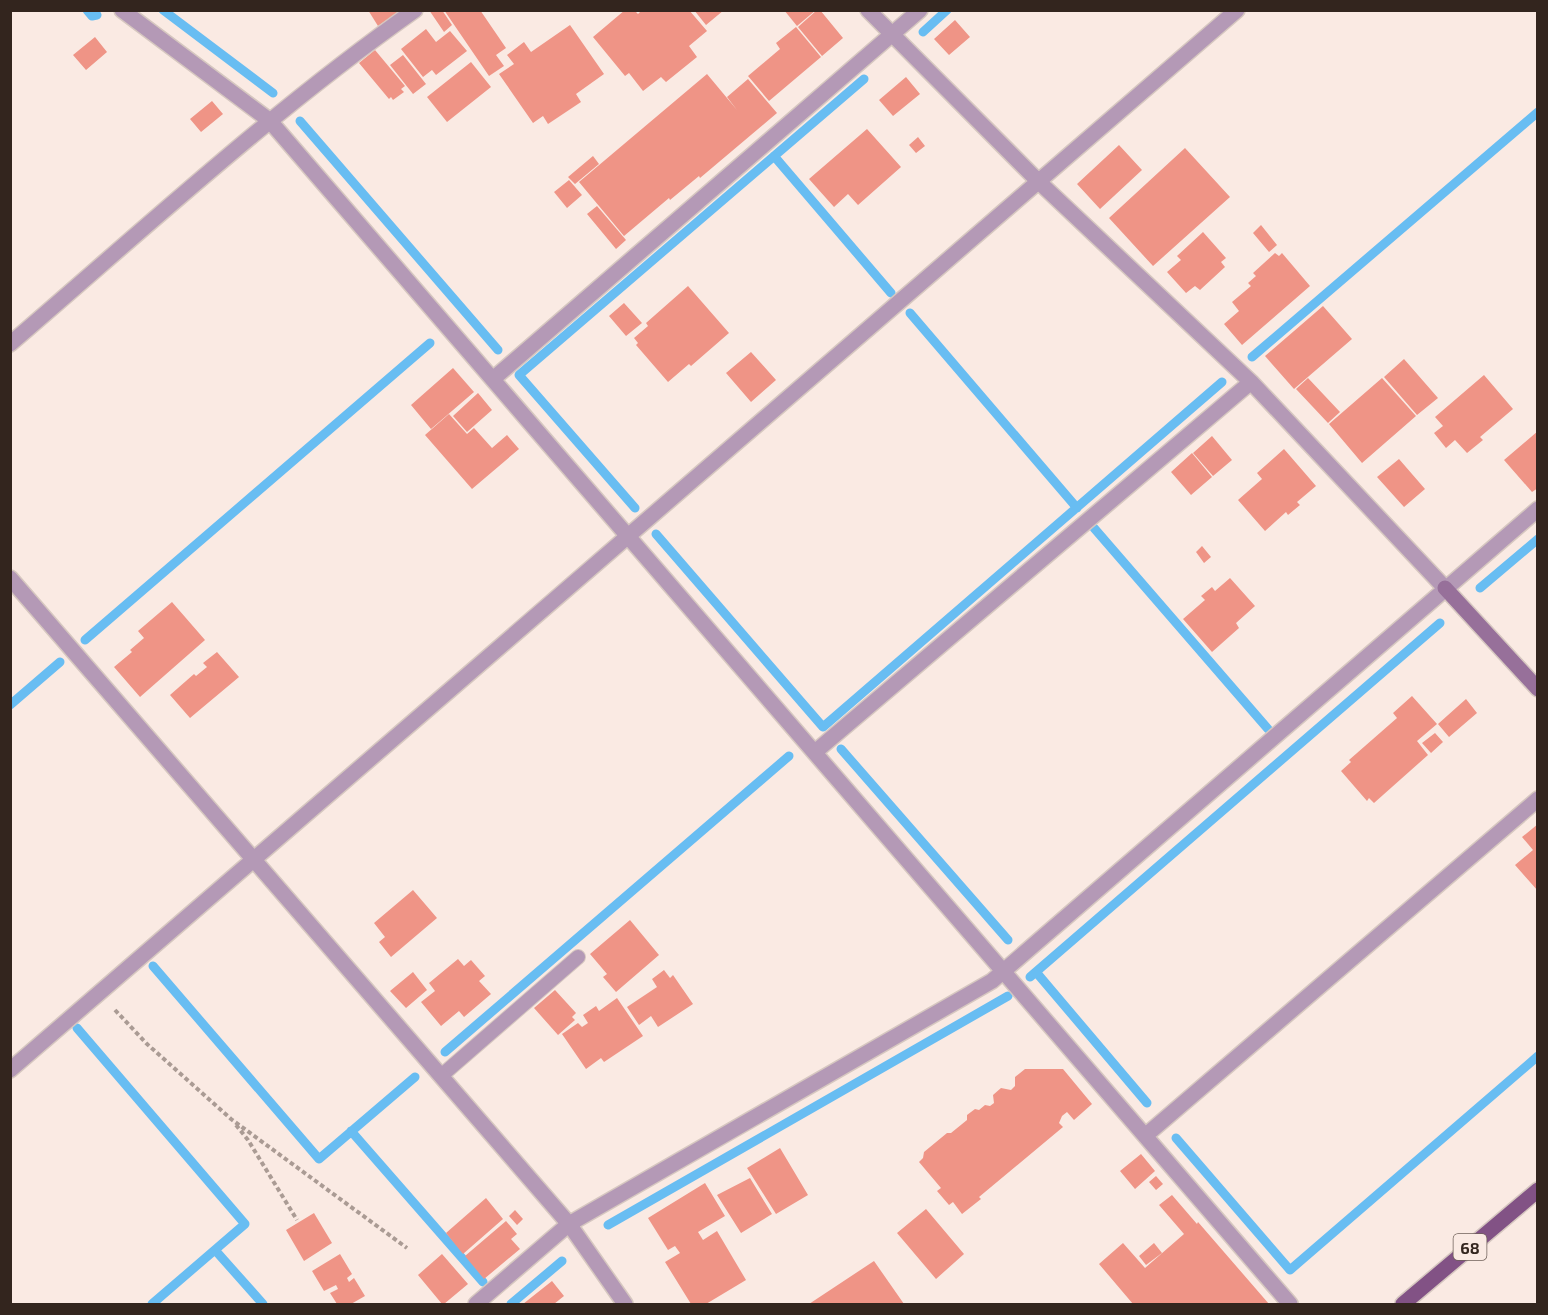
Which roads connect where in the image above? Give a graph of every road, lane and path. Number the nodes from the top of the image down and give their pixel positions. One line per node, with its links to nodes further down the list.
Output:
1 (122, 10): 7 (street)
2 (415, 10): 7 (street)
3 (868, 10): 6 (street)
4 (920, 10): 6 (street)
5 (1237, 10): 8 (street)
6 (894, 34): 8 (street); 10 (street)
7 (269, 120): 9 (street); 10 (street)
8 (1039, 182): 11 (street); 13 (street)
9 (10, 344)
10 (493, 379): 13 (street)
11 (1251, 382): 15 (street); 17 (street)
12 (1538, 509): 15 (street)
13 (627, 535): 17 (street); 19 (street)
14 (10, 578): 19 (street)
15 (1445, 588): 16 (street); 21 (street)
16 (1538, 689)
17 (815, 752): 21 (street)
18 (1538, 799): 26 (street)
19 (253, 860): 22 (street); 24 (street)
20 (578, 957): 24 (lane)
21 (1003, 970): 26 (street); 29 (street)
22 (99, 993): 23 (street); 25 (path)
23 (10, 1070)
24 (441, 1076): 29 (street)
25 (231, 1119): 28 (path); 30 (path)
26 (1145, 1136): 33 (street)
27 (1538, 1190): 34 (main road, 68)
28 (297, 1220)
29 (569, 1224): 31 (street); 32 (street)
30 (407, 1248)
31 (476, 1305)
32 (625, 1305)
33 (1290, 1305)
34 (1403, 1305)

